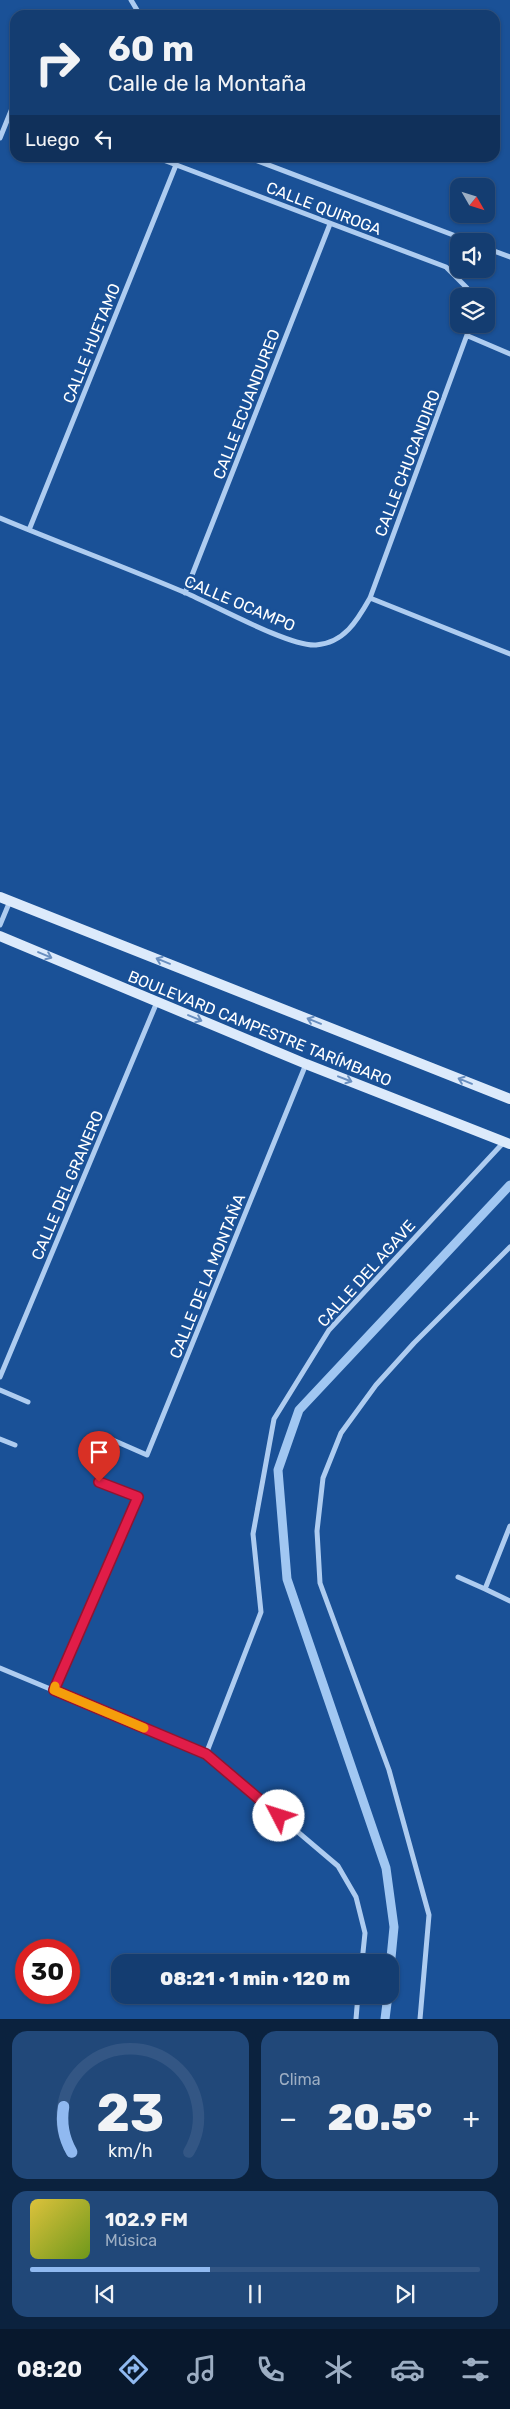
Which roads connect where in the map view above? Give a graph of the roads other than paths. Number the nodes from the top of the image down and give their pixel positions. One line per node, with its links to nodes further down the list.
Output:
1 (10, 113): 2 (street)
2 (0, 138)
3 (168, 162): 5 (street, CALLE QUIROGA)
4 (261, 162): 7 (street)
5 (176, 165): 6 (street, CALLE QUIROGA); 15 (street, CALLE HUETAMO)
6 (330, 224): 10 (street, CALLE QUIROGA); 16 (street, CALLE ECUANDUREO)
7 (450, 234)
8 (495, 251): 9 (street)
9 (510, 257)
10 (467, 288)
11 (469, 333): 12 (street)
12 (468, 336): 13 (street); 17 (street, CALLE CHUCANDIRO)
13 (510, 354)
14 (0, 518): 15 (street, CALLE OCAMPO)
15 (29, 530): 16 (street, CALLE OCAMPO)
16 (186, 593): 17 (street, CALLE OCAMPO)
17 (370, 598): 18 (street)
18 (510, 654)
19 (0, 897): 20 (street, BOULEVARD CAMPESTRE TARÍMBARO)
20 (11, 901): 21 (street); 25 (street, BOULEVARD CAMPESTRE TARÍMBARO, one-way to 20)
21 (0, 925)
22 (0, 936): 23 (street, BOULEVARD CAMPESTRE TARÍMBARO, one-way to 23)
23 (157, 1002): 24 (street, BOULEVARD CAMPESTRE TARÍMBARO, one-way to 24); 28 (street, CALLE DEL GRANERO)
24 (306, 1064): 26 (street, BOULEVARD CAMPESTRE TARÍMBARO, one-way to 26); 31 (street, CALLE DE LA MONTAÑA)
25 (510, 1099)
26 (507, 1143): 41 (street, CALLE DEL AGAVE)
27 (510, 1247): 45 (street)
28 (0, 1377)
29 (0, 1390): 30 (street)
30 (28, 1402)
31 (106, 1437)
32 (0, 1439): 33 (street)
33 (15, 1445)
34 (99, 1482): 40 (street)
35 (510, 1526): 37 (street)
36 (458, 1577): 37 (street)
37 (486, 1589): 38 (street)
38 (510, 1601)
39 (0, 1668): 40 (street)
40 (54, 1690): 41 (street)
41 (206, 1754): 42 (street)
42 (363, 1954)
43 (357, 2004): 44 (street)
44 (356, 2019)
45 (420, 2019)

